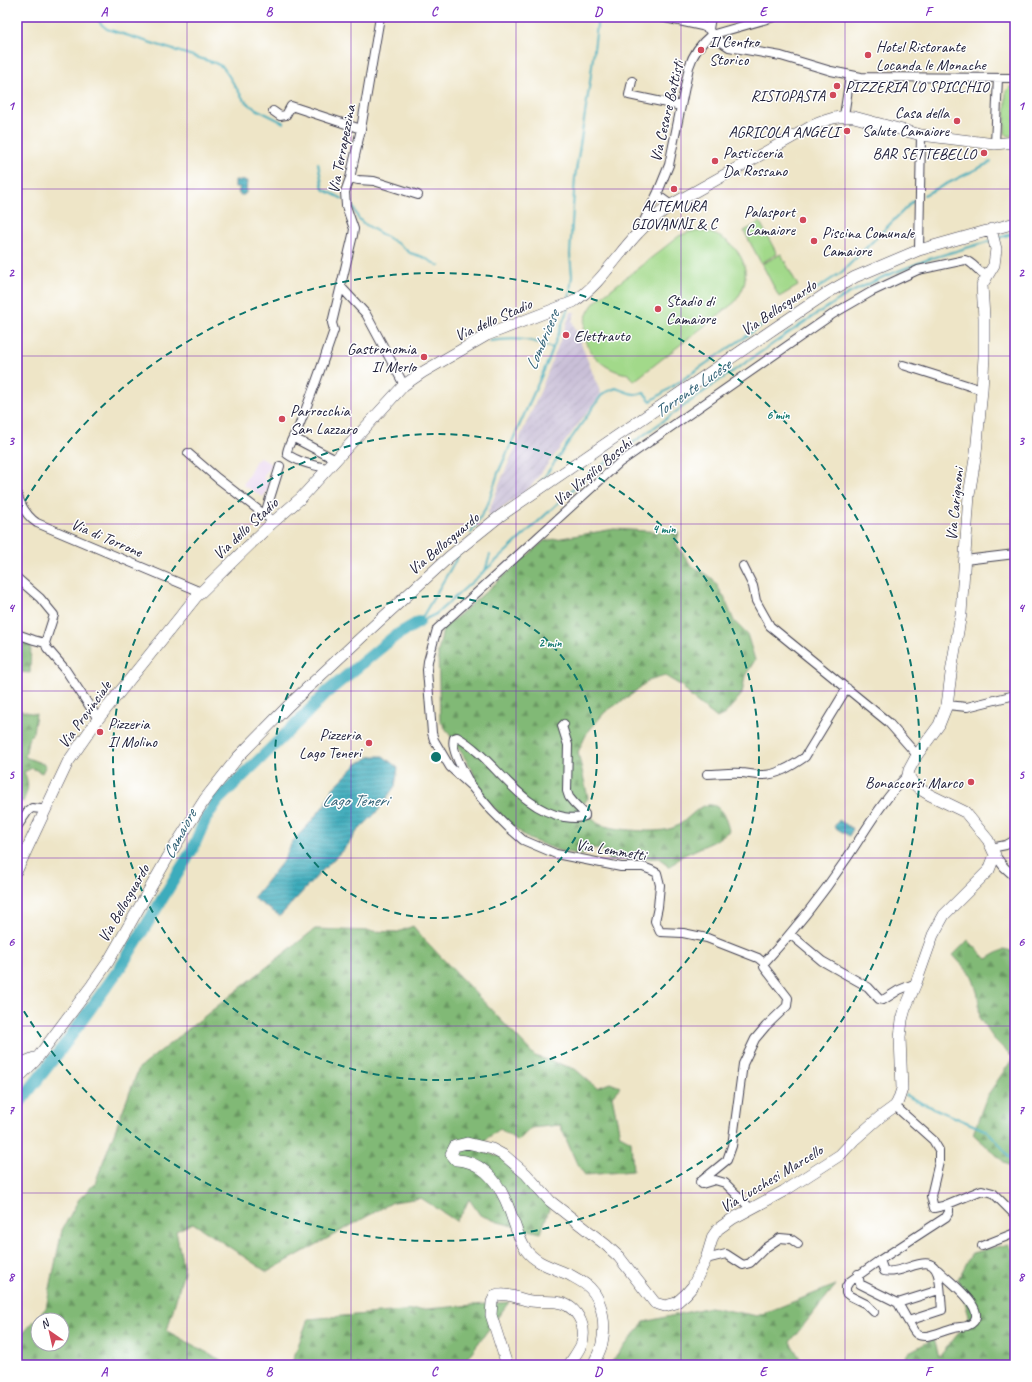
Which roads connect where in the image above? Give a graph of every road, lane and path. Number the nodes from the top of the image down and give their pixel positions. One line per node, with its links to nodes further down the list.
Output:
1 (380, 17): 13 (street, Via Terrapezzina)
2 (661, 17): 5 (street)
3 (711, 17): 5 (street)
4 (774, 17): 5 (street)
5 (710, 32): 6 (street); 10 (street, Via Cesare Battisti)
6 (850, 76): 7 (street); 12 (street)
7 (998, 78): 8 (street); 16 (street)
8 (1015, 78)
9 (632, 80): 10 (street)
10 (681, 106): 18 (street, Via Cesare Battisti)
11 (273, 111): 13 (street)
12 (849, 117): 14 (street); 20 (street, Via dello Stadio)
13 (360, 129): 17 (street, Via Terrapezzina)
14 (921, 135): 16 (street); 24 (street)
15 (1015, 142): 16 (street)
16 (995, 144)
17 (350, 178): 19 (street); 26 (street, Via Terrapezzina)
18 (658, 192): 20 (street); 23 (street, Via Cesare Battisti)
19 (418, 195)
20 (672, 205): 23 (street, Via dello Stadio)
21 (1015, 223): 22 (street, Via Bellosguardo)
22 (991, 229): 24 (street, Via Bellosguardo); 25 (street, Via Carignoni)
23 (637, 234): 28 (street, Via dello Stadio)
24 (919, 250): 64 (street, Via Bellosguardo)
25 (989, 272): 29 (street, Via Carignoni); 43 (street, Via Virgilio Boschi)
26 (341, 287): 28 (street); 30 (street, Via Terrapezzina)
27 (904, 365): 29 (street)
28 (404, 385): 32 (street, Via dello Stadio)
29 (982, 390): 39 (street, Via Carignoni)
30 (294, 438): 32 (street); 34 (street, Via Terrapezzina)
31 (188, 453): 36 (street)
32 (336, 460): 34 (street, Via dello Stadio)
33 (280, 466): 36 (street)
34 (328, 468): 37 (street, Via dello Stadio)
35 (17, 494): 42 (street, Via di Torrone)
36 (265, 514): 37 (street)
37 (274, 522): 42 (street, Via dello Stadio)
38 (1015, 554): 39 (street)
39 (965, 560): 48 (street, Via Carignoni)
40 (743, 566): 46 (street)
41 (17, 578): 45 (street)
42 (201, 592): 49 (street, Via Provinciale)
43 (438, 629): 54 (street, Via Lemmetti)
44 (17, 634): 45 (street)
45 (45, 643): 49 (street)
46 (847, 688): 51 (street); 52 (street)
47 (1015, 694): 48 (street)
48 (947, 705): 51 (street, Via Carignoni)
49 (98, 720): 55 (street, Via Provinciale)
50 (564, 724): 54 (street)
51 (917, 755): 53 (street, Via Carignoni)
52 (707, 774)
53 (908, 775): 58 (street); 61 (street)
54 (471, 786): 62 (street, Via Lemmetti)
55 (44, 810): 56 (street); 59 (street, Via Provinciale)
56 (17, 827)
57 (1015, 840): 58 (street)
58 (993, 851): 60 (street); 63 (street)
59 (17, 870)
60 (1015, 877)
61 (790, 934): 62 (street); 63 (street)
62 (764, 963): 69 (street)
63 (916, 983): 67 (street)
64 (36, 1057): 65 (street); 66 (street)
65 (17, 1065)
66 (17, 1079)
67 (895, 1106): 68 (street); 69 (street, Via Lucchesi Marcello)
68 (949, 1204): 70 (street); 75 (street)
69 (751, 1209): 74 (street, Via Lucchesi Marcello)
70 (1015, 1215)
71 (1015, 1234): 73 (street)
72 (798, 1244): 74 (street)
73 (982, 1246)
74 (706, 1259): 84 (street, Via Lucchesi Marcello)
75 (880, 1260): 76 (street); 77 (street)
76 (936, 1268): 78 (street); 81 (street)
77 (858, 1274): 79 (street); 80 (street)
78 (939, 1290): 79 (street); 81 (street)
79 (898, 1303): 81 (street)
80 (874, 1312)
81 (908, 1321)
82 (507, 1365): 83 (street)
83 (569, 1365)
84 (593, 1365)

